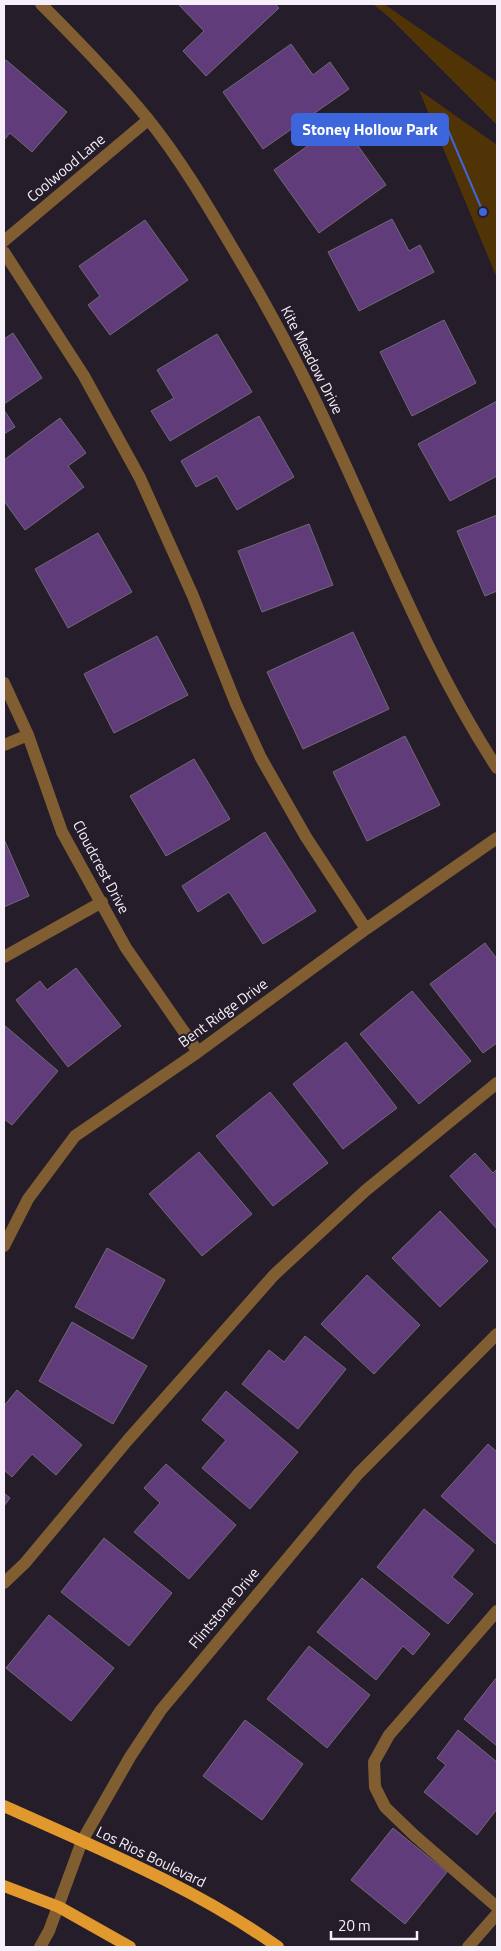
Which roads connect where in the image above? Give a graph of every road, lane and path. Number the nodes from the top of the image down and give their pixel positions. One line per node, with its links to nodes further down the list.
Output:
1 (41, 4): 2 (street, Kite Meadow Drive)
2 (148, 120): 3 (street, Coolwood Lane); 8 (street, Kite Meadow Drive)
3 (4, 241)
4 (4, 252): 11 (street)
5 (4, 683): 6 (street, Cloudcrest Drive)
6 (28, 735): 7 (street); 10 (street, Cloudcrest Drive)
7 (4, 745)
8 (497, 768)
9 (497, 838): 11 (street, Bent Ridge Drive)
10 (102, 902): 12 (street); 13 (street, Cloudcrest Drive)
11 (366, 929): 13 (street, Bent Ridge Drive)
12 (4, 958)
13 (198, 1052): 15 (street, Bent Ridge Drive)
14 (497, 1083): 17 (street)
15 (4, 1246)
16 (497, 1334): 20 (street, Flintstone Drive)
17 (4, 1583)
18 (497, 1611): 22 (street)
19 (4, 1806): 20 (main road, Los Rios Boulevard)
20 (82, 1842): 23 (street, Flintstone Drive); 27 (main road, Los Rios Boulevard)
21 (4, 1886): 23 (main road)
22 (497, 1906)
23 (58, 1907): 25 (street, Flintstone Drive); 26 (main road)
24 (497, 1914): 28 (street)
25 (40, 1947)
26 (130, 1947)
27 (278, 1947)
28 (468, 1947)

